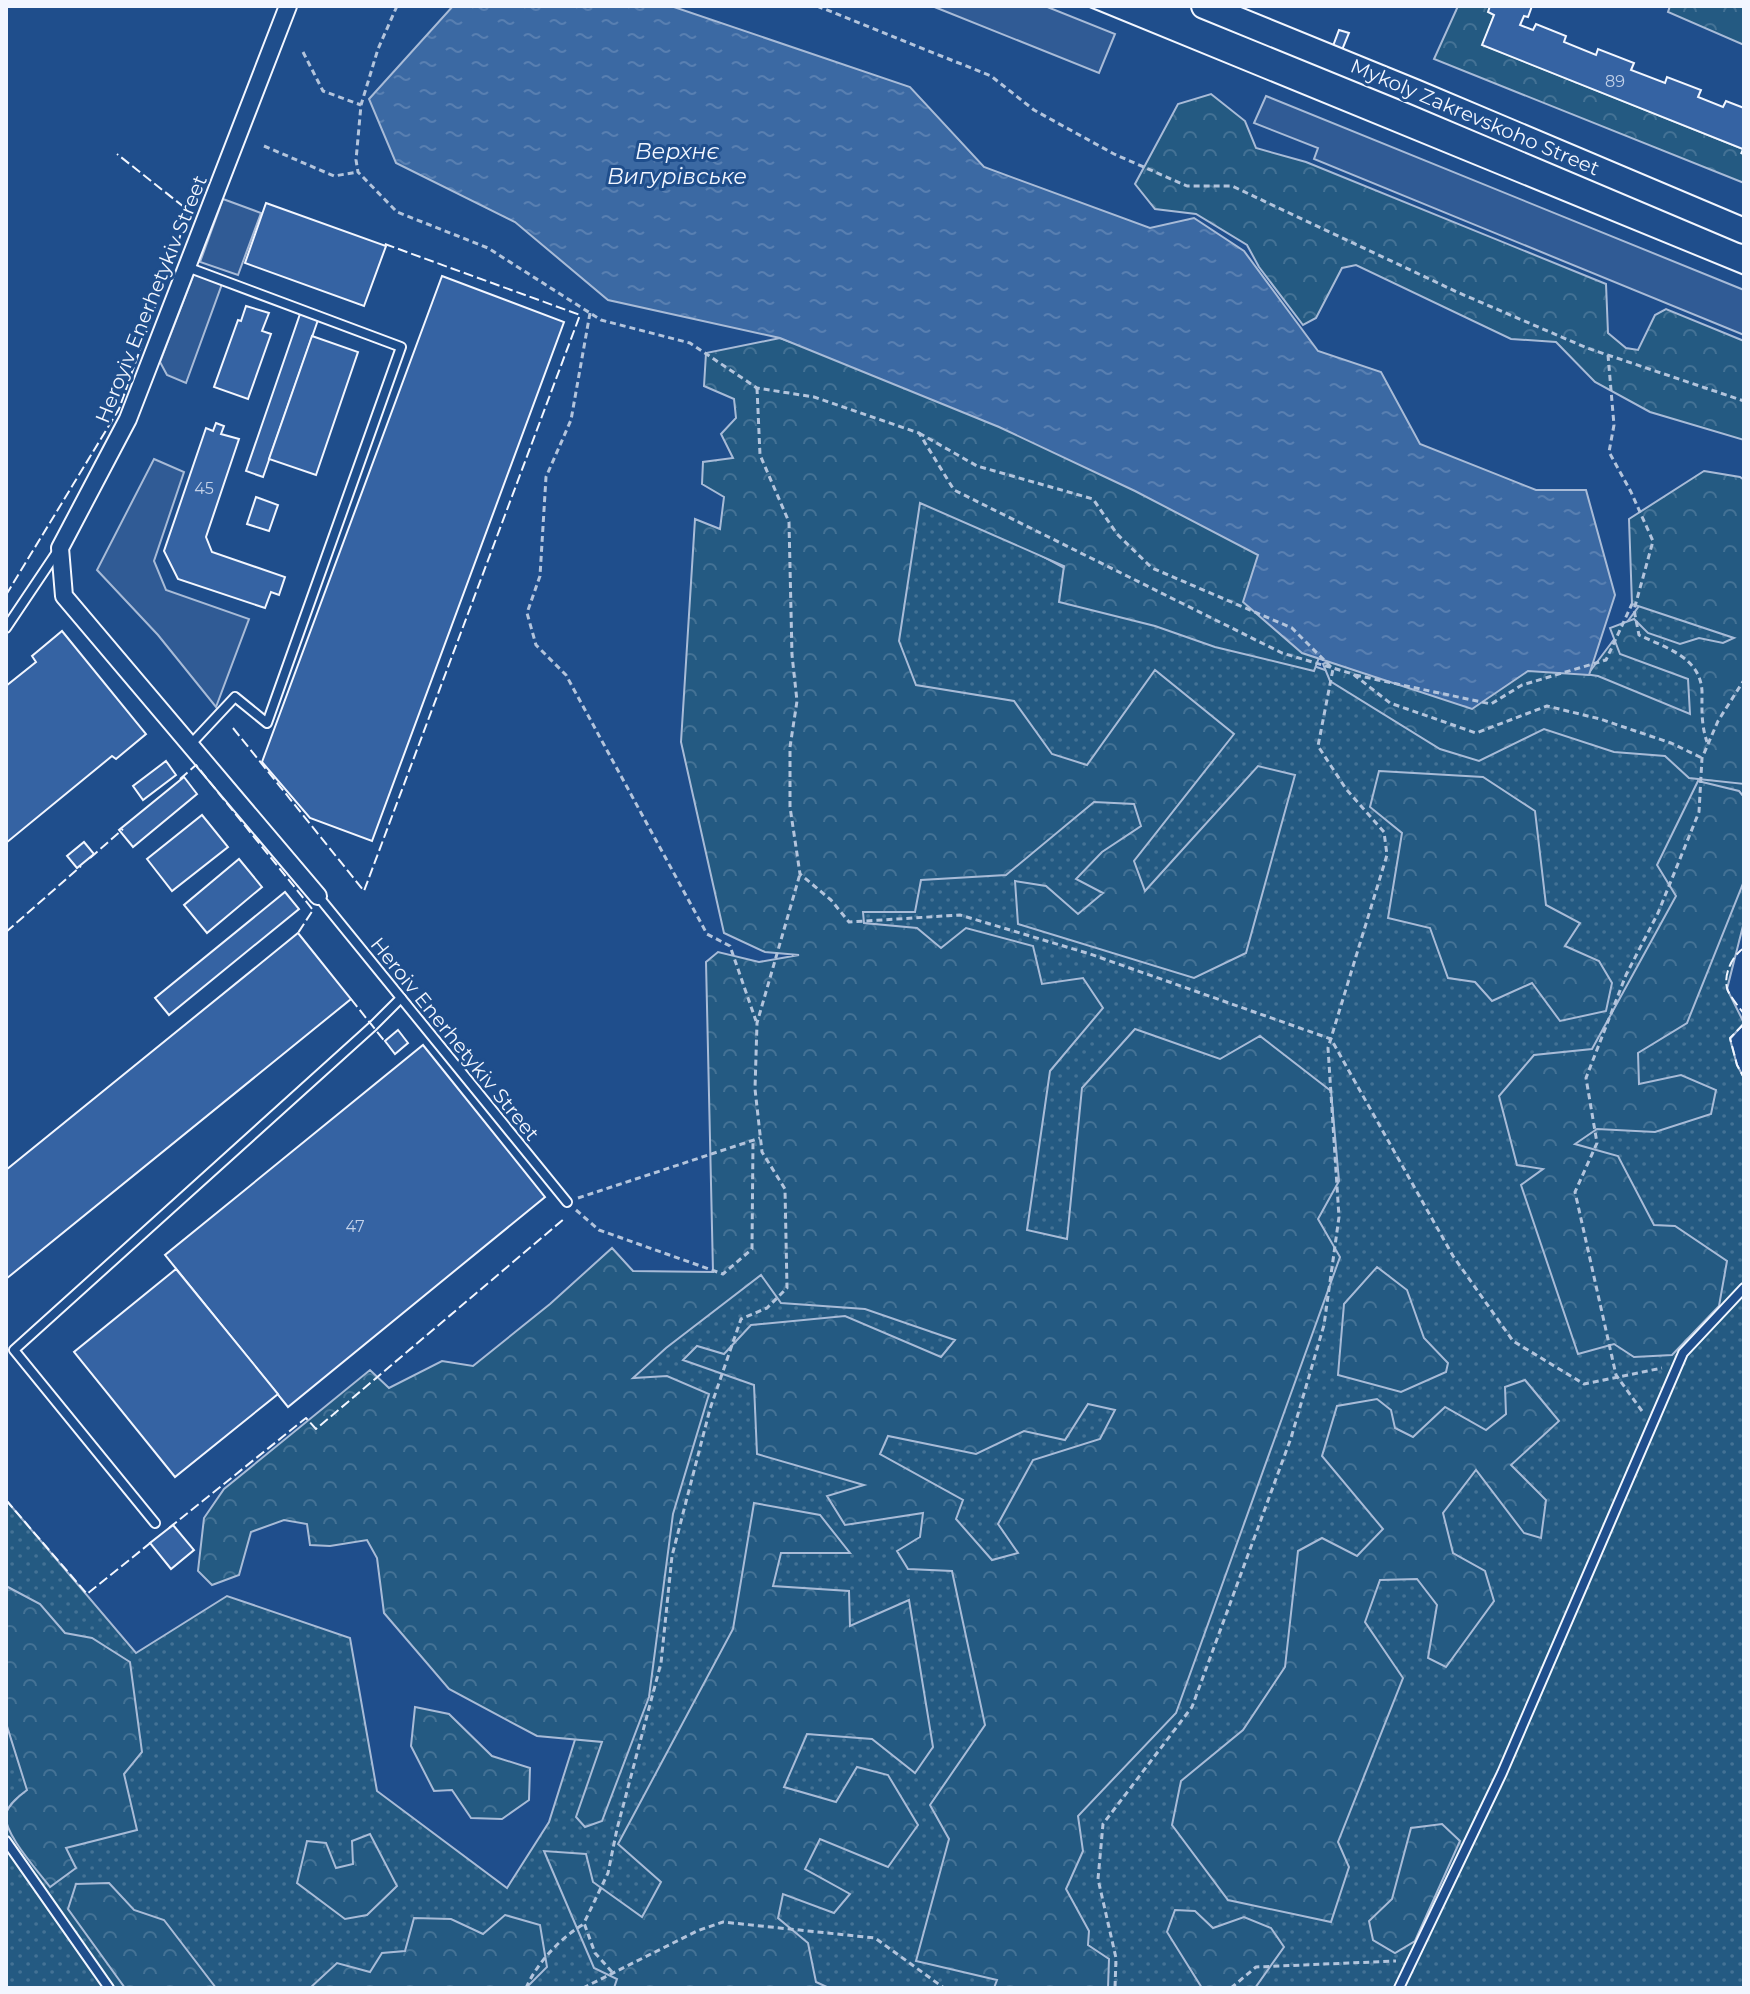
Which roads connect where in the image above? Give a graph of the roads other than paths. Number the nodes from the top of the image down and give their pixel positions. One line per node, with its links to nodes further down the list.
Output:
1 (288, 6): 4 (street, Heroyiv Enerhetykiv Street)
2 (1204, 6): 3 (street, Mykoly Zakrevskoho Street)
3 (1744, 231)
4 (186, 267): 5 (street, Heroyiv Enerhetykiv Street); 7 (lane)
5 (60, 548): 6 (lane); 7 (street)
6 (6, 628)
7 (190, 745): 8 (street)
8 (318, 896): 9 (lane, Heroiv Enerhetykiv Street)
9 (401, 998): 10 (lane, Heroiv Enerhetykiv Street); 12 (lane)
10 (567, 1202)
11 (1744, 1288): 15 (lane)
12 (155, 1523)
13 (6, 1841): 14 (lane)
14 (109, 1988)
15 (1399, 1988)

